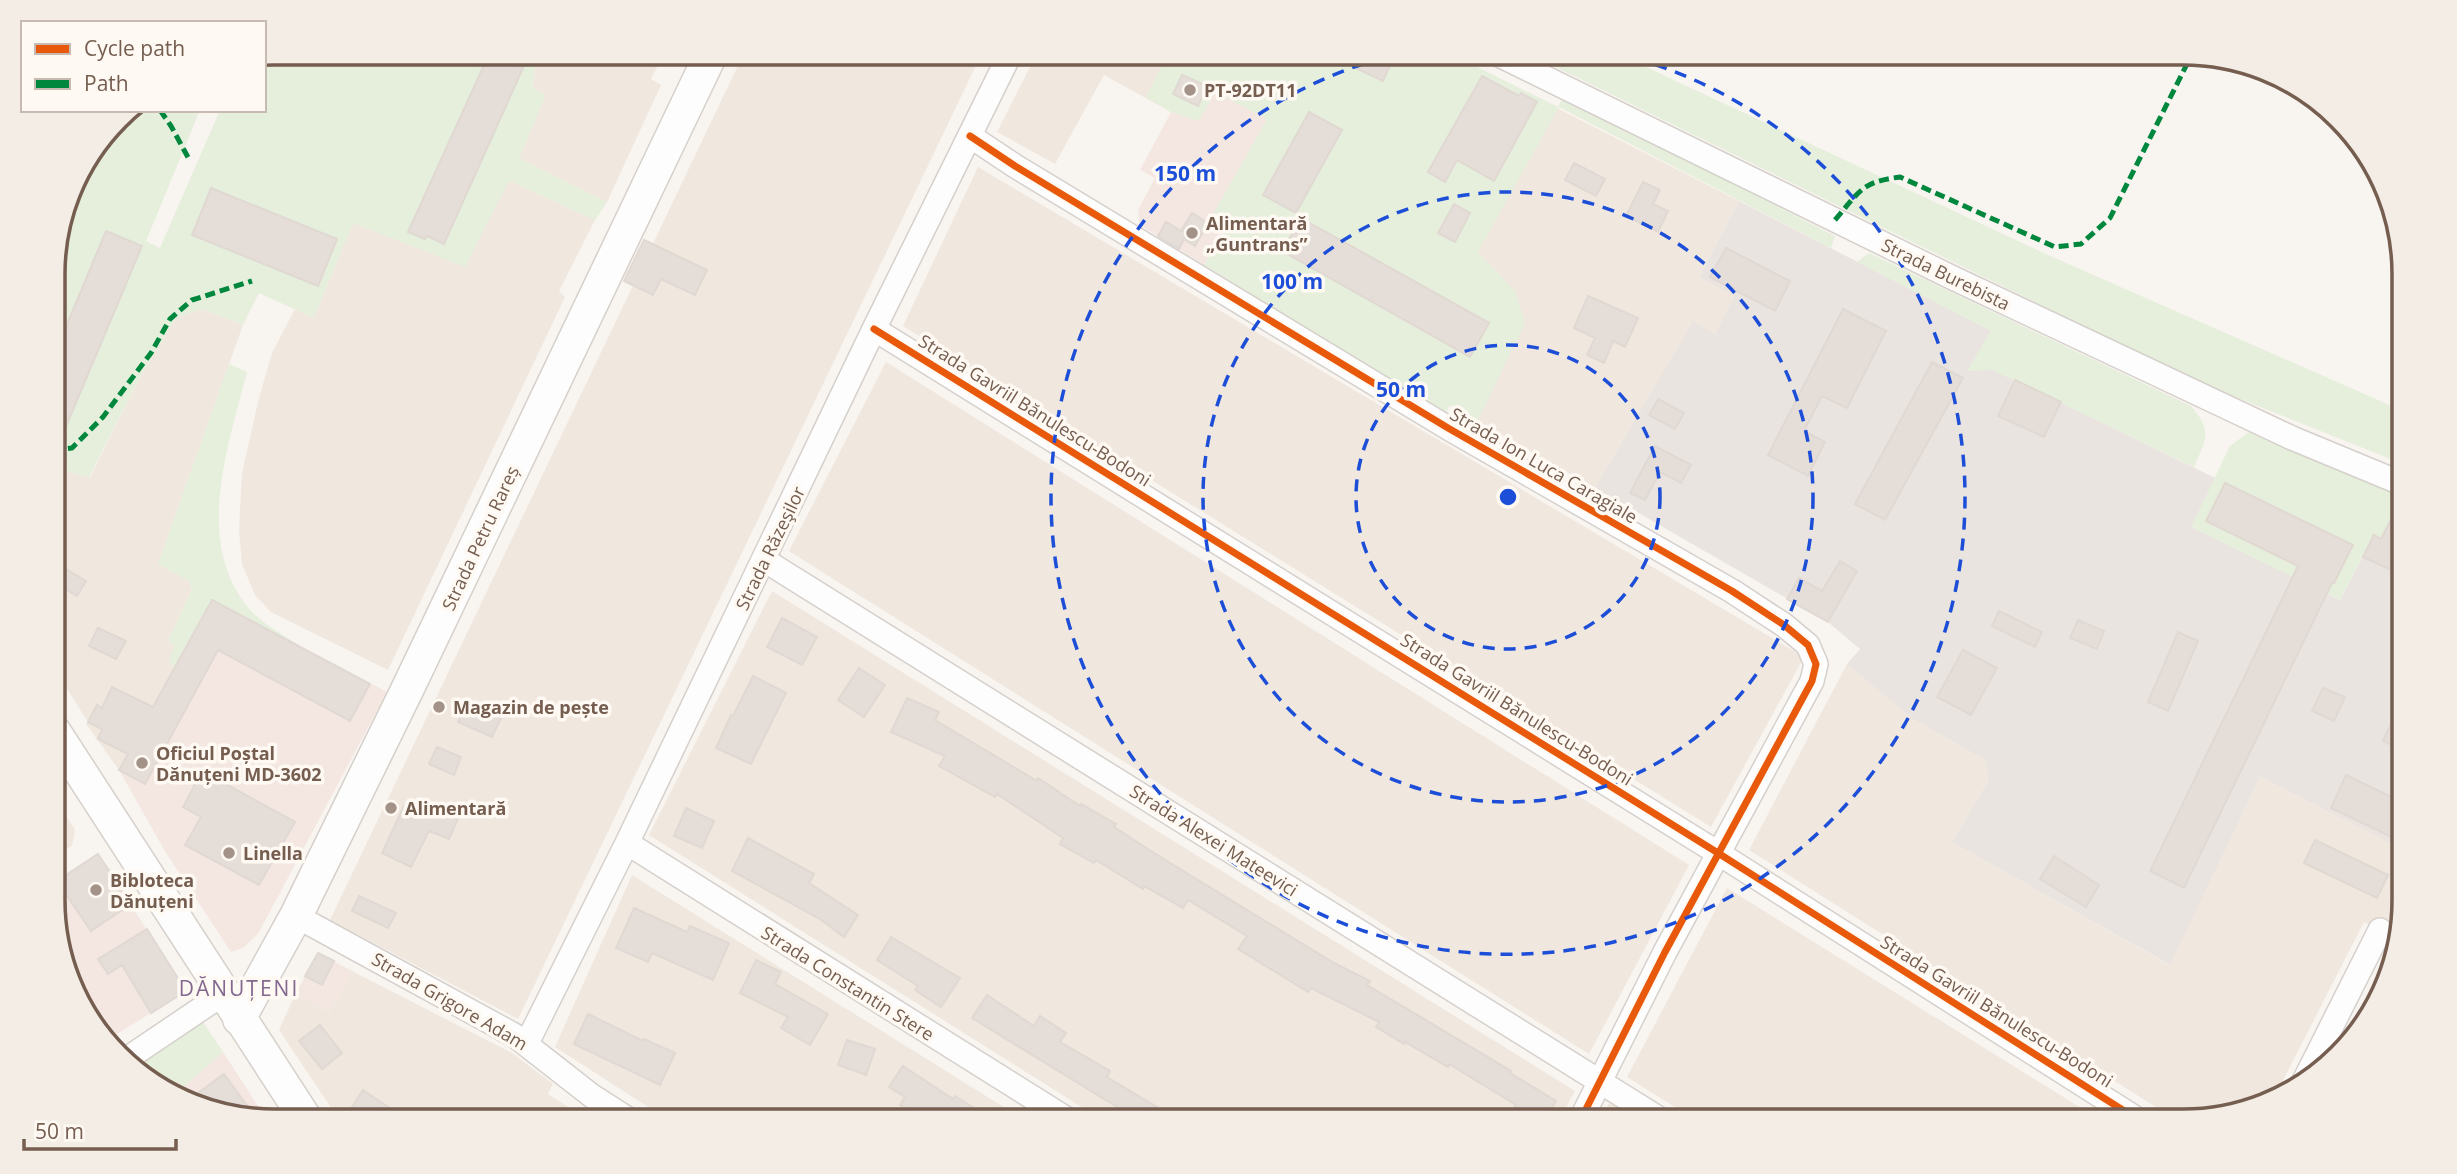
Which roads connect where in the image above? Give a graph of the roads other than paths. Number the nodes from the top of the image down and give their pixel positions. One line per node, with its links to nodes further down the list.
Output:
1 (706, 65): 11 (main road, Strada Petru Rareș)
2 (1005, 65): 4 (street, Strada Răzeşilor)
3 (1520, 65): 6 (street, Strada Burebista)
4 (970, 136): 5 (street, Strada Răzeşilor); 10 (street, Strada Ion Luca Caragiale)
5 (874, 330): 7 (street, Strada Răzeşilor); 10 (street, Strada Gavriil Bănulescu-Bodoni)
6 (2392, 479)
7 (764, 559): 9 (street, Strada Răzeşilor); 17 (street, Strada Alexei Mateevici)
8 (65, 748): 13 (main road)
9 (627, 843): 14 (street, Strada Răzeşilor); 20 (street, Strada Constantin Stere)
10 (1718, 853): 17 (street); 23 (street, Strada Gavriil Bănulescu-Bodoni)
11 (296, 915): 13 (main road, Strada Petru Rareș); 14 (street, Strada Grigore Adam)
12 (2380, 930): 16 (street)
13 (231, 1007): 15 (street); 18 (main road)
14 (527, 1043): 19 (street, Strada Grigore Adam)
15 (134, 1055)
16 (2313, 1064)
17 (1600, 1081): 21 (street); 22 (street, Strada Alexei Mateevici)
18 (298, 1109)
19 (612, 1109)
20 (1051, 1109)
21 (1586, 1109)
22 (1644, 1109)
23 (2121, 1109)

